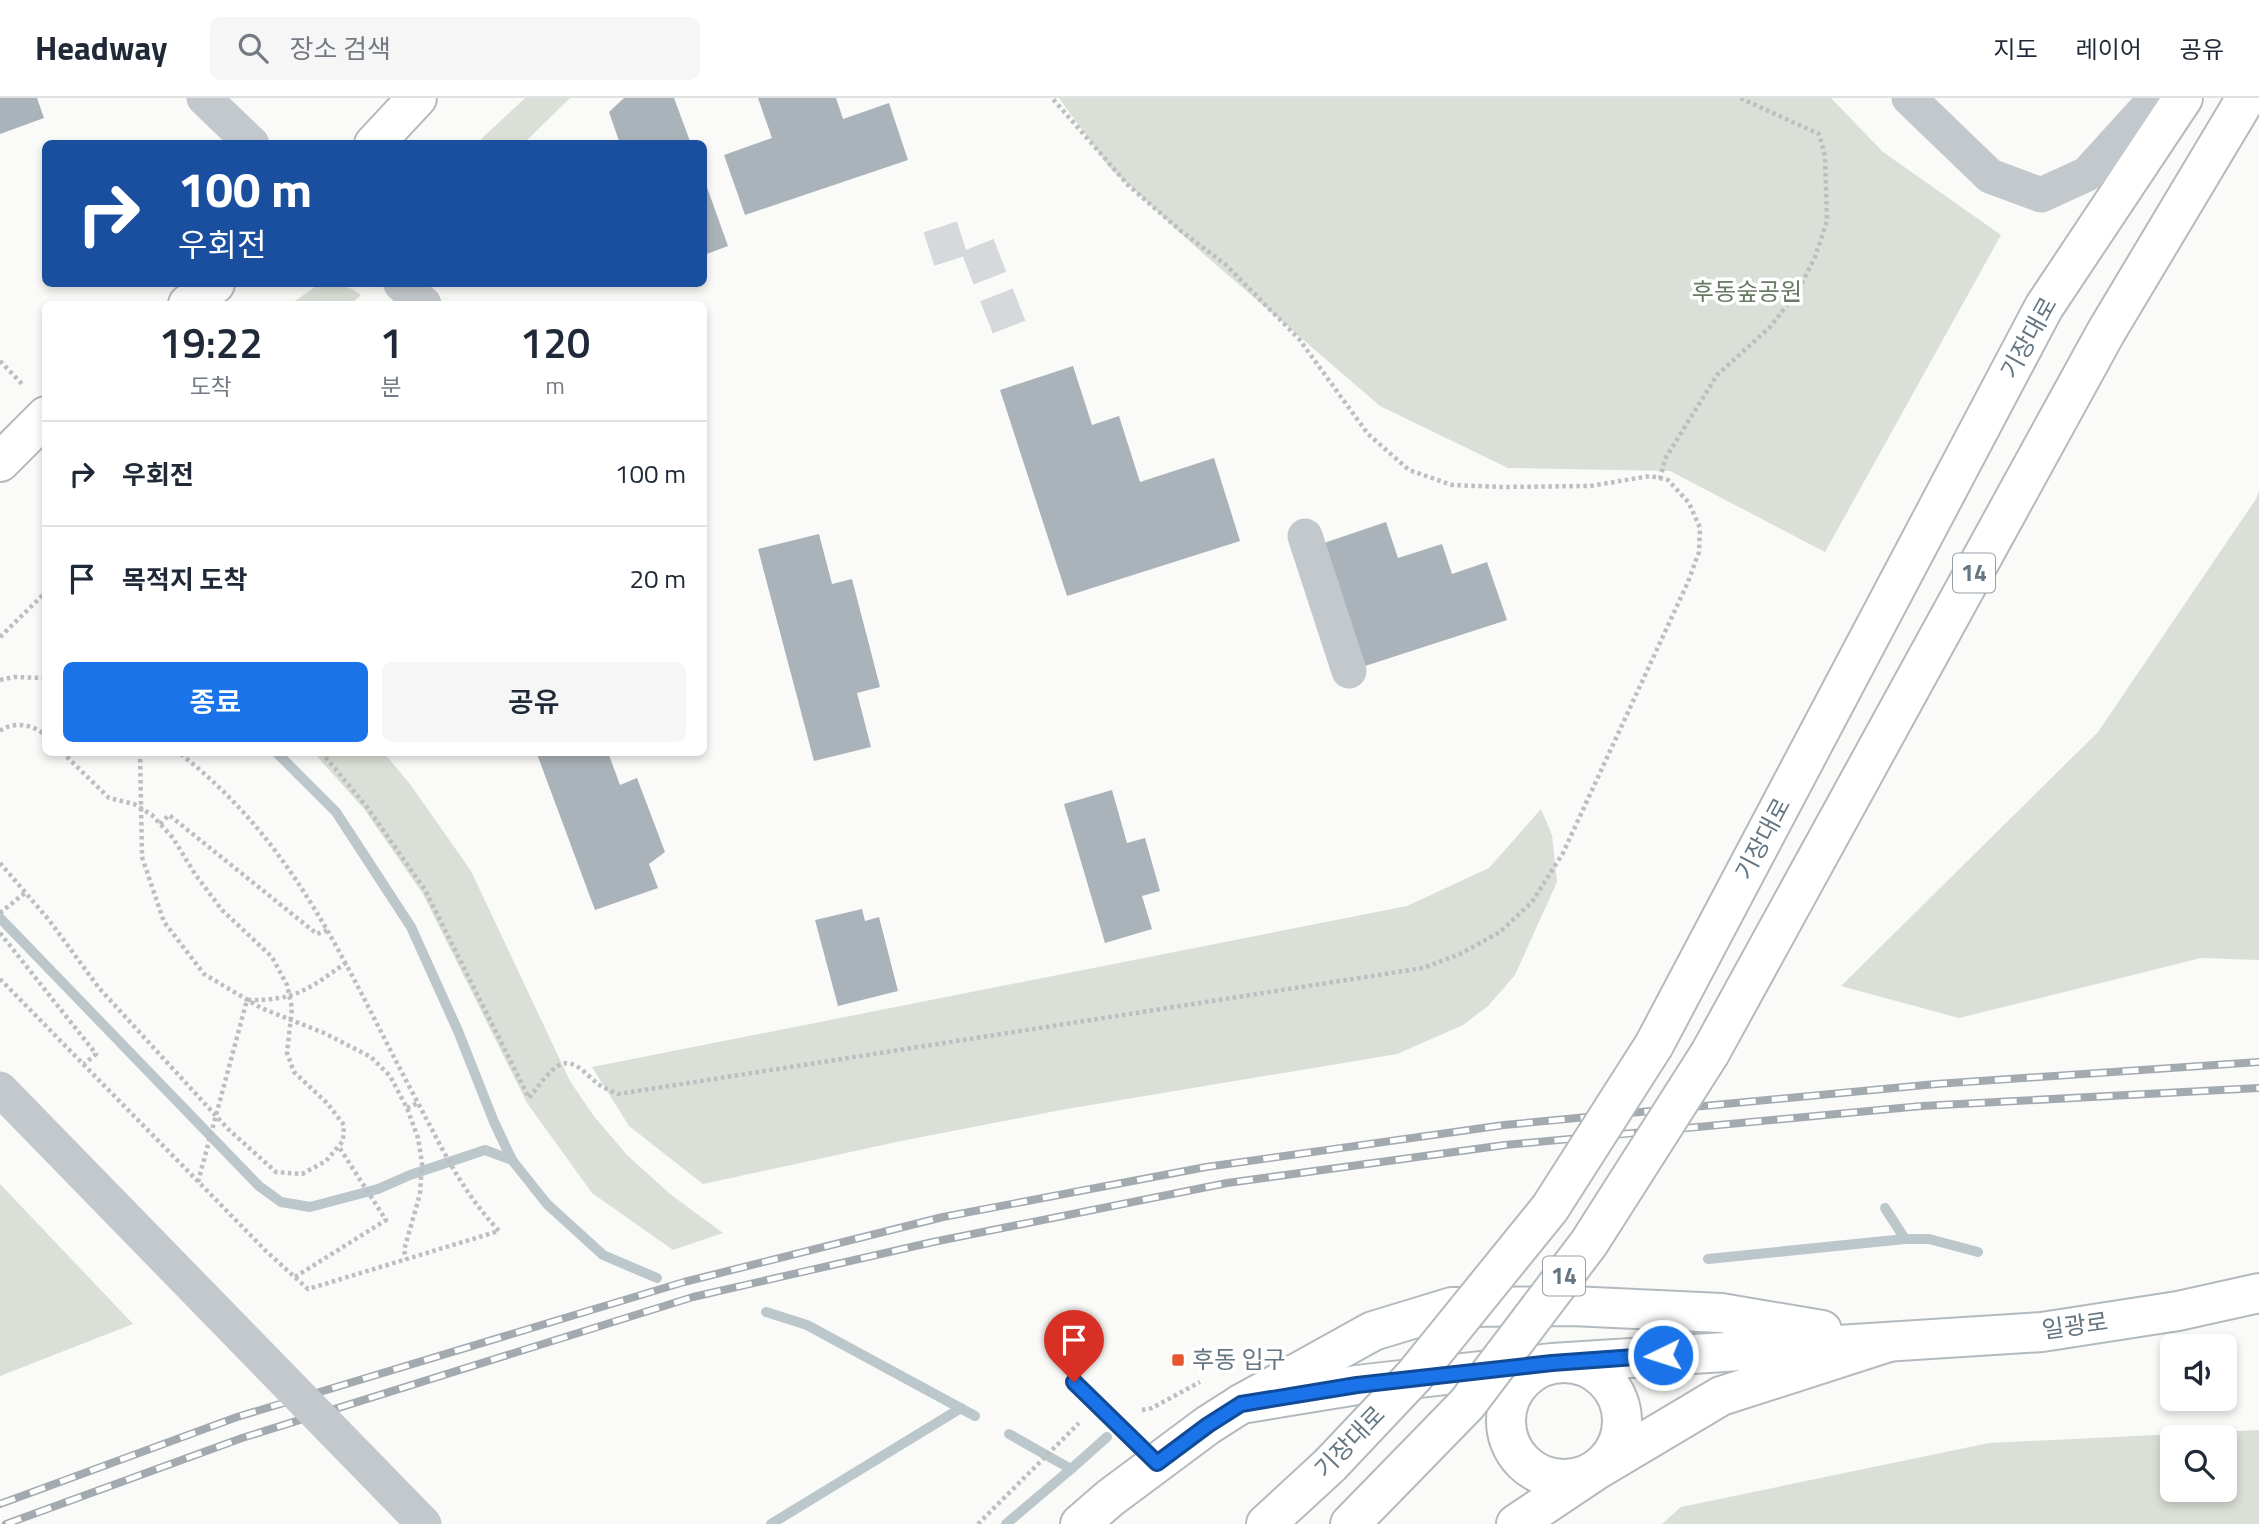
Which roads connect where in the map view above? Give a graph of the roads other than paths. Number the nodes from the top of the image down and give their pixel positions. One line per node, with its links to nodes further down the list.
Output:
1 (204, 98): 7 (street)
2 (417, 98): 8 (main road)
3 (1910, 98): 4 (street)
4 (2156, 98)
5 (2183, 98): 29 (main road, 기장대로 / 14, bridge)
6 (2246, 98): 30 (main road, 14, bridge)
7 (248, 140)
8 (378, 140)
9 (211, 287): 11 (main road)
10 (404, 287): 12 (street)
11 (192, 301)
12 (421, 301)
13 (42, 420): 14 (main road)
14 (0, 462)
15 (1306, 536): 16 (street)
16 (1349, 671)
17 (0, 1089): 27 (street, bridge)
18 (2259, 1293): 19 (main road, 일광로)
19 (1889, 1342): 20 (main road); 23 (main road); 26 (main road)
20 (1552, 1363): 21 (main road); 24 (main road); 26 (main road)
21 (1455, 1374): 23 (main road); 24 (main road)
22 (1074, 1382): 25 (lane)
23 (1241, 1404): 25 (main road)
24 (1505, 1423): 26 (main road)
25 (1157, 1463): 28 (main road)
26 (1595, 1471): 31 (main road)
27 (424, 1524)
28 (1080, 1524)
29 (1266, 1524)
30 (1350, 1524)
31 (1516, 1524)

